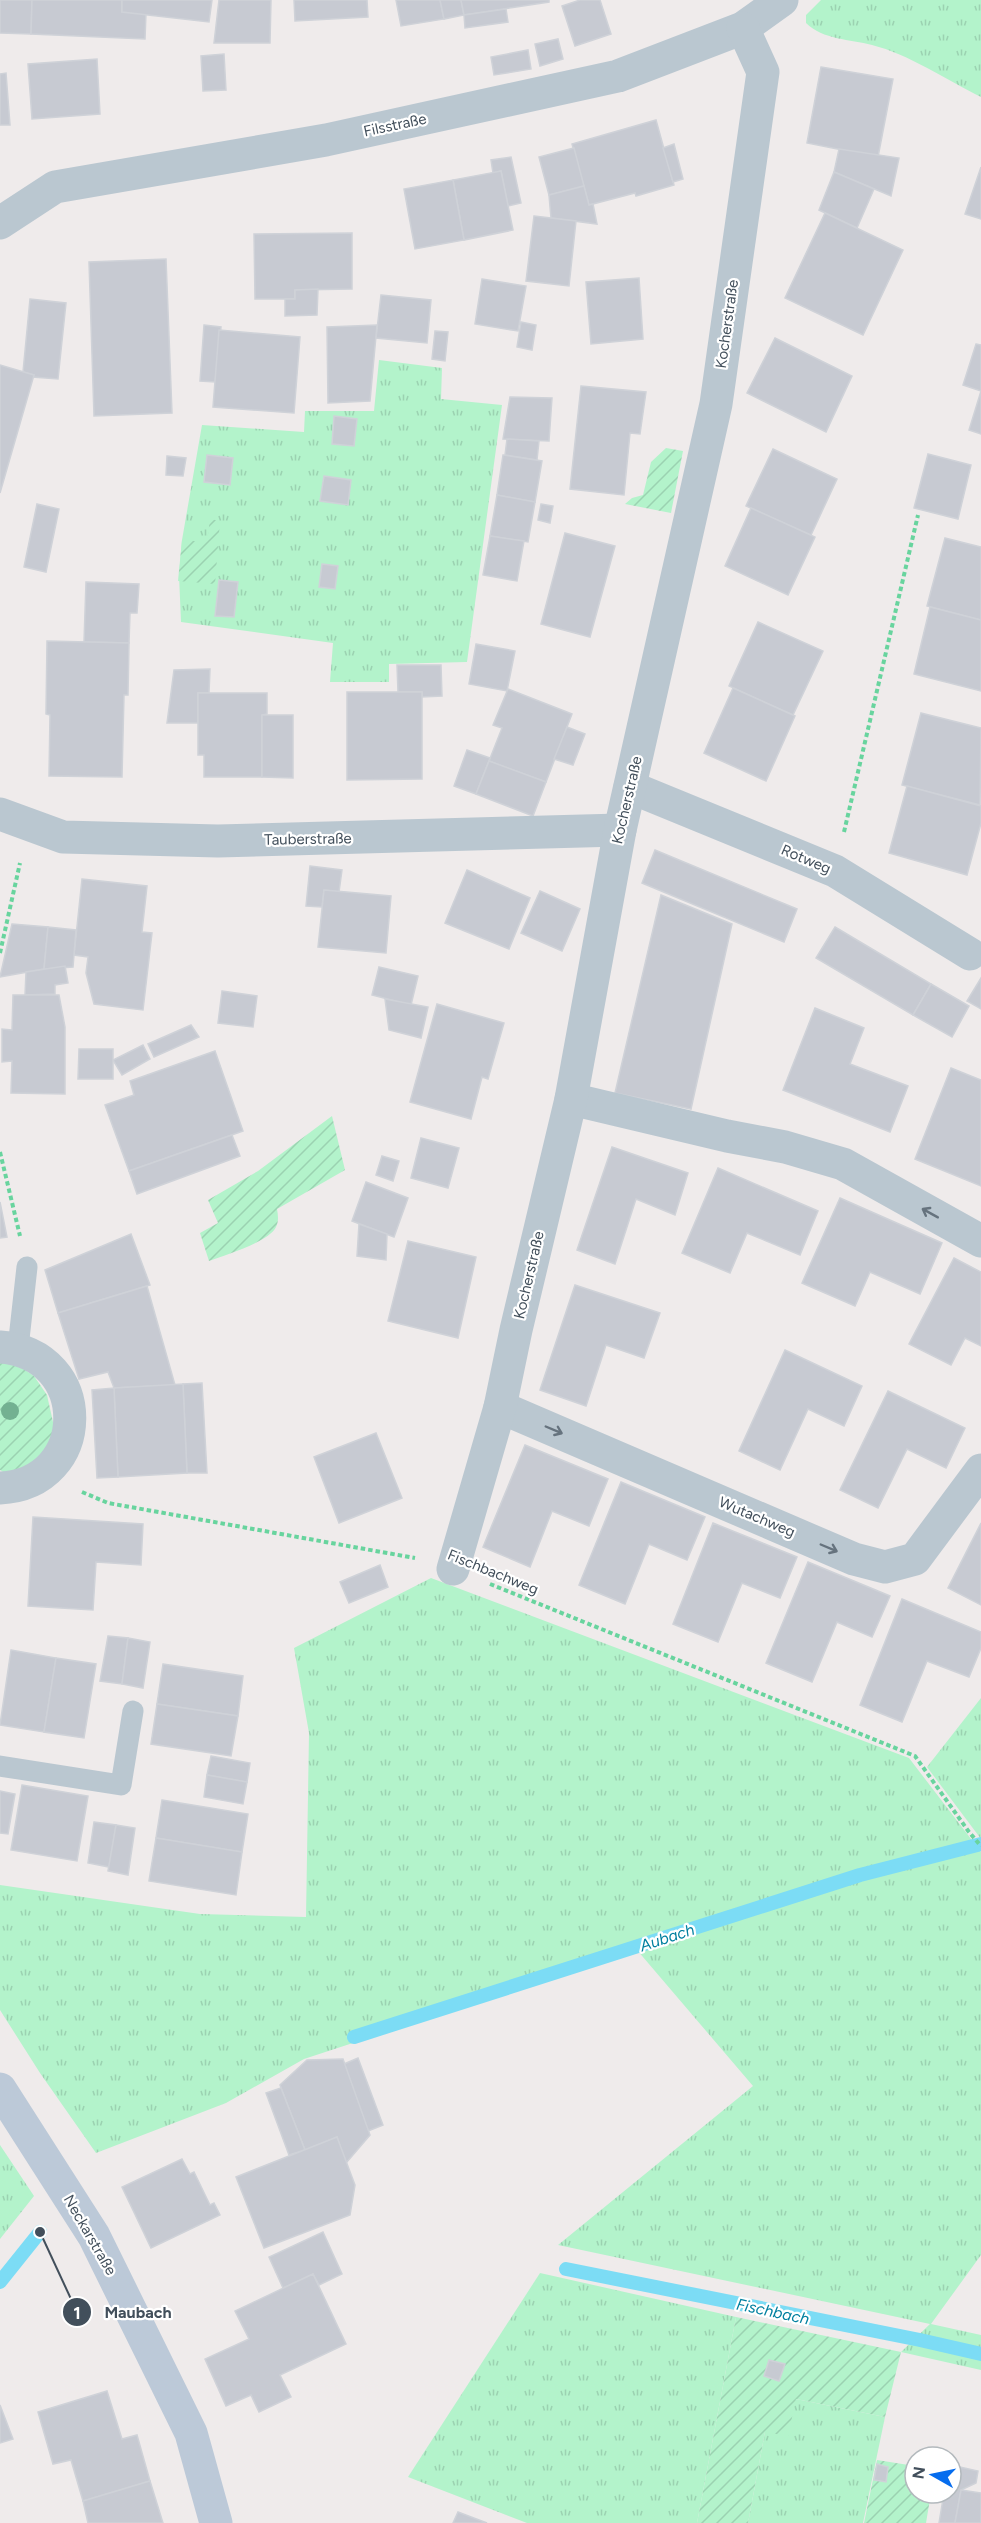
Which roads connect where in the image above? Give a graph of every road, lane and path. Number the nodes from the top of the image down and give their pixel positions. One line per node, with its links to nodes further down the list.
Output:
1 (782, 0): 2 (street, Filsstraße)
2 (743, 28): 3 (street, Filsstraße); 5 (street, Kocherstraße)
3 (0, 223)
4 (918, 515): 8 (path)
5 (630, 787): 7 (street, Kocherstraße); 8 (street, Rotweg)
6 (14, 819): 7 (street, Tauberstraße); 9 (path)
7 (620, 830): 11 (street, Kocherstraße)
8 (834, 871): 10 (street, Rotweg)
9 (0, 953)
10 (970, 954)
11 (571, 1099): 13 (street, one-way to 11); 16 (street, Kocherstraße)
12 (0, 1152): 14 (path)
13 (981, 1241)
14 (27, 1267): 15 (lane)
15 (9, 1348): 18 (street)
16 (500, 1407): 17 (street, Wutachweg, one-way to 17); 20 (street, Kocherstraße)
17 (981, 1470)
18 (43, 1474): 19 (street); 20 (path, Fischbachweg)
19 (0, 1488)
20 (453, 1569): 23 (path, Fischbachweg)
21 (133, 1711): 22 (lane)
22 (0, 1766)
23 (981, 1845)
24 (0, 2089): 25 (street, Neckarstraße)
25 (216, 2523)

